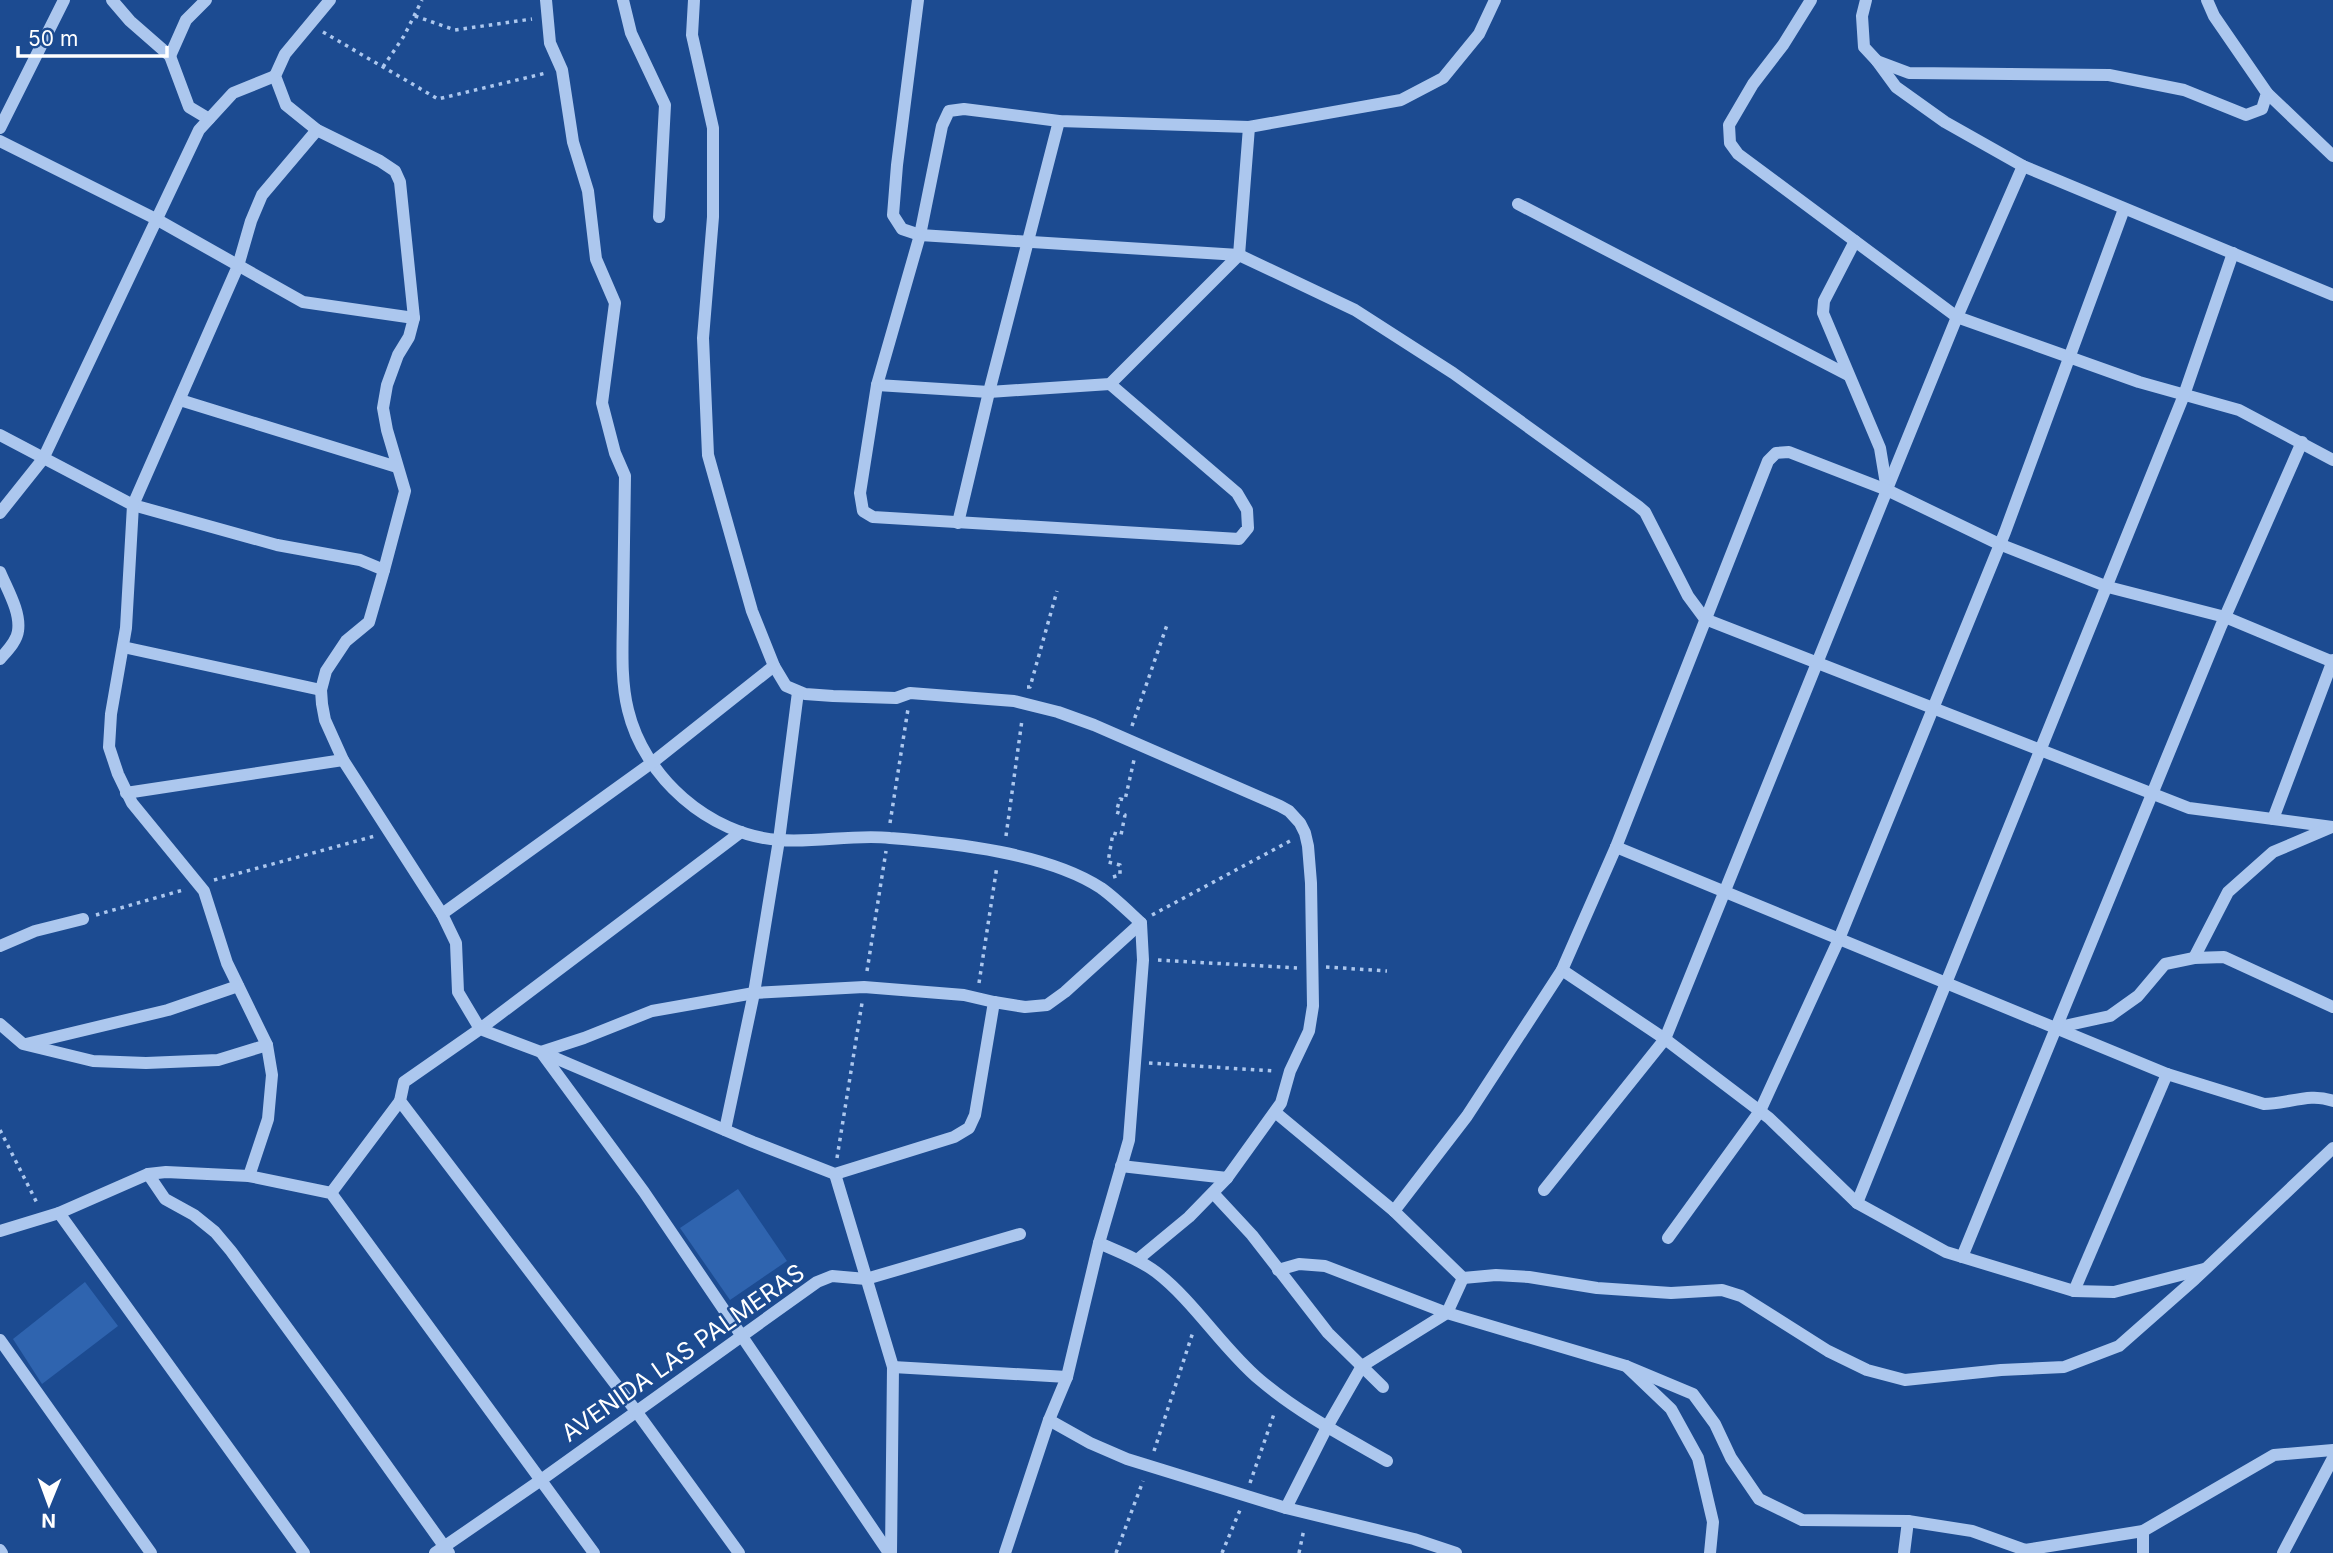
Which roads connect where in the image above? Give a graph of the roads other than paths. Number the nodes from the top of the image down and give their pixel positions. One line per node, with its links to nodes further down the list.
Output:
1 (64, 0): 20 (street)
2 (111, 0): 13 (street)
3 (206, 0): 13 (street)
4 (330, 0): 15 (street)
5 (547, 0): 70 (street)
6 (623, 0): 27 (street)
7 (694, 0): 64 (street)
8 (918, 0): 29 (street)
9 (1495, 0): 19 (street)
10 (1811, 0): 31 (street)
11 (1866, 0): 14 (street)
12 (2207, 0): 16 (street)
13 (170, 56): 17 (street)
14 (1877, 61): 16 (street); 24 (street)
15 (275, 76): 17 (street); 21 (street)
16 (2267, 93): 23 (street)
17 (209, 119): 28 (street)
18 (1059, 121): 19 (street); 29 (street); 30 (street)
19 (1249, 127): 33 (street)
20 (0, 128)
21 (317, 130): 34 (street); 37 (street)
22 (0, 141): 28 (street)
23 (2333, 156)
24 (2023, 166): 26 (street); 36 (street)
25 (1518, 204): 39 (street)
26 (2124, 209): 32 (street); 38 (street)
27 (659, 218)
28 (156, 219): 34 (street); 47 (street)
29 (920, 234): 30 (street); 41 (street)
30 (1028, 241): 33 (street); 42 (street)
31 (1855, 241): 36 (street); 39 (street)
32 (2233, 254): 35 (street); 43 (street)
33 (1239, 255): 40 (street); 59 (street)
34 (238, 266): 37 (street); 44 (street)
35 (2333, 295)
36 (1957, 317): 38 (street); 50 (street)
37 (414, 318): 49 (street)
38 (2070, 358): 43 (street); 54 (street)
39 (1848, 375): 50 (street)
40 (1110, 384): 42 (street); 53 (street)
41 (877, 385): 42 (street); 53 (street)
42 (989, 392): 53 (street)
43 (2184, 395): 46 (street); 57 (street)
44 (180, 400): 49 (street); 51 (street)
45 (0, 435): 47 (street)
46 (2302, 442): 48 (street); 58 (street)
47 (43, 459): 51 (street); 52 (street)
48 (2333, 460)
49 (397, 467): 55 (street)
50 (1887, 490): 54 (street); 59 (street); 63 (street)
51 (133, 505): 55 (street); 60 (street)
52 (0, 513)
53 (958, 523)
54 (1999, 544): 57 (street); 67 (street)
55 (384, 570): 65 (street)
56 (0, 572): 61 (street)
57 (2108, 587): 58 (street); 68 (street)
58 (2225, 617): 62 (street); 72 (street)
59 (1705, 618): 63 (street); 77 (street)
60 (123, 647): 65 (street); 71 (street)
61 (0, 659)
62 (2333, 661): 73 (street)
63 (1816, 663): 67 (street); 78 (street)
64 (774, 666): 66 (street); 70 (street)
65 (321, 690): 69 (street)
66 (798, 692): 76 (street); 102 (street)
67 (1933, 709): 68 (street); 82 (street)
68 (2041, 751): 72 (street); 86 (street)
69 (343, 760): 71 (street); 79 (street)
70 (653, 762): 75 (street); 79 (street)
71 (126, 793): 87 (street)
72 (2154, 794): 73 (street); 92 (street)
73 (2273, 819): 74 (street)
74 (2333, 827): 84 (street)
75 (741, 832): 76 (street); 93 (street)
76 (779, 840): 81 (street); 88 (street)
77 (1616, 847): 78 (street); 85 (street)
78 (1724, 892): 82 (street); 94 (street)
79 (442, 914): 93 (street)
80 (83, 919): 83 (street)
81 (1141, 923): 89 (street); 105 (street)
82 (1839, 939): 86 (street); 101 (street)
83 (0, 946)
84 (2194, 957): 90 (street); 92 (street)
85 (1562, 970): 94 (street); 114 (street)
86 (1946, 984): 92 (street); 113 (street)
87 (238, 986): 95 (street); 96 (street)
88 (754, 993): 89 (street); 97 (street); 103 (street)
89 (993, 1002): 107 (street)
90 (2333, 1007)
91 (0, 1024): 95 (street)
92 (2054, 1028): 98 (street); 120 (street)
93 (480, 1029): 97 (street); 99 (street)
94 (1665, 1039): 101 (street); 110 (street)
95 (23, 1044): 96 (street)
96 (267, 1045): 108 (street)
97 (541, 1052): 103 (street); 128 (street)
98 (2166, 1074): 100 (street); 126 (street)
99 (400, 1101): 111 (street); 135 (street)
100 (2333, 1101)
101 (1760, 1111): 113 (street); 118 (street)
102 (1275, 1112): 109 (street); 114 (street)
103 (726, 1130): 107 (street)
104 (2333, 1148): 122 (street)
105 (1121, 1166): 109 (street); 119 (street)
106 (148, 1174): 108 (street); 115 (street); 145 (street)
107 (835, 1174): 124 (street)
108 (249, 1176): 111 (street)
109 (1227, 1178): 112 (street)
110 (1544, 1190)
111 (331, 1193): 141 (street)
112 (1213, 1193): 121 (street); 123 (street)
113 (1857, 1203): 120 (street)
114 (1394, 1211): 125 (street)
115 (59, 1213): 116 (street); 148 (street)
116 (0, 1231)
117 (1020, 1234): 124 (street, AVENIDA LAS PALMERAS)
118 (1668, 1238)
119 (1099, 1243): 121 (street); 133 (street)
120 (1962, 1257): 126 (street)
121 (1137, 1260): 137 (street)
122 (2204, 1269): 125 (street); 126 (street)
123 (1278, 1270): 127 (street); 130 (street)
124 (866, 1279): 128 (street, AVENIDA LAS PALMERAS); 132 (street)
125 (1463, 1279): 127 (street)
126 (2074, 1292)
127 (1447, 1313): 130 (street); 131 (street)
128 (741, 1336): 135 (street, AVENIDA LAS PALMERAS); 151 (street)
129 (0, 1340): 147 (street)
130 (1362, 1366): 134 (street); 137 (street)
131 (1626, 1366): 143 (street); 154 (street)
132 (893, 1367): 133 (street); 151 (street)
133 (1067, 1377): 136 (street)
134 (1383, 1387)
135 (636, 1411): 141 (street, AVENIDA LAS PALMERAS); 150 (street)
136 (1049, 1420): 142 (street); 152 (street)
137 (1326, 1427): 140 (street); 142 (street)
138 (2333, 1450): 144 (street)
139 (2333, 1458): 157 (street)
140 (1387, 1461)
141 (541, 1480): 145 (street, AVENIDA LAS PALMERAS); 149 (street)
142 (1286, 1508): 153 (street)
143 (1908, 1521): 146 (street); 155 (street)
144 (2143, 1531): 146 (street); 156 (street)
145 (443, 1551)
146 (2025, 1551)
147 (151, 1553)
148 (304, 1553)
149 (594, 1553)
150 (739, 1553)
151 (890, 1553)
152 (1005, 1553)
153 (1456, 1553)
154 (1710, 1553)
155 (1904, 1553)
156 (2143, 1553)
157 (2283, 1553)

